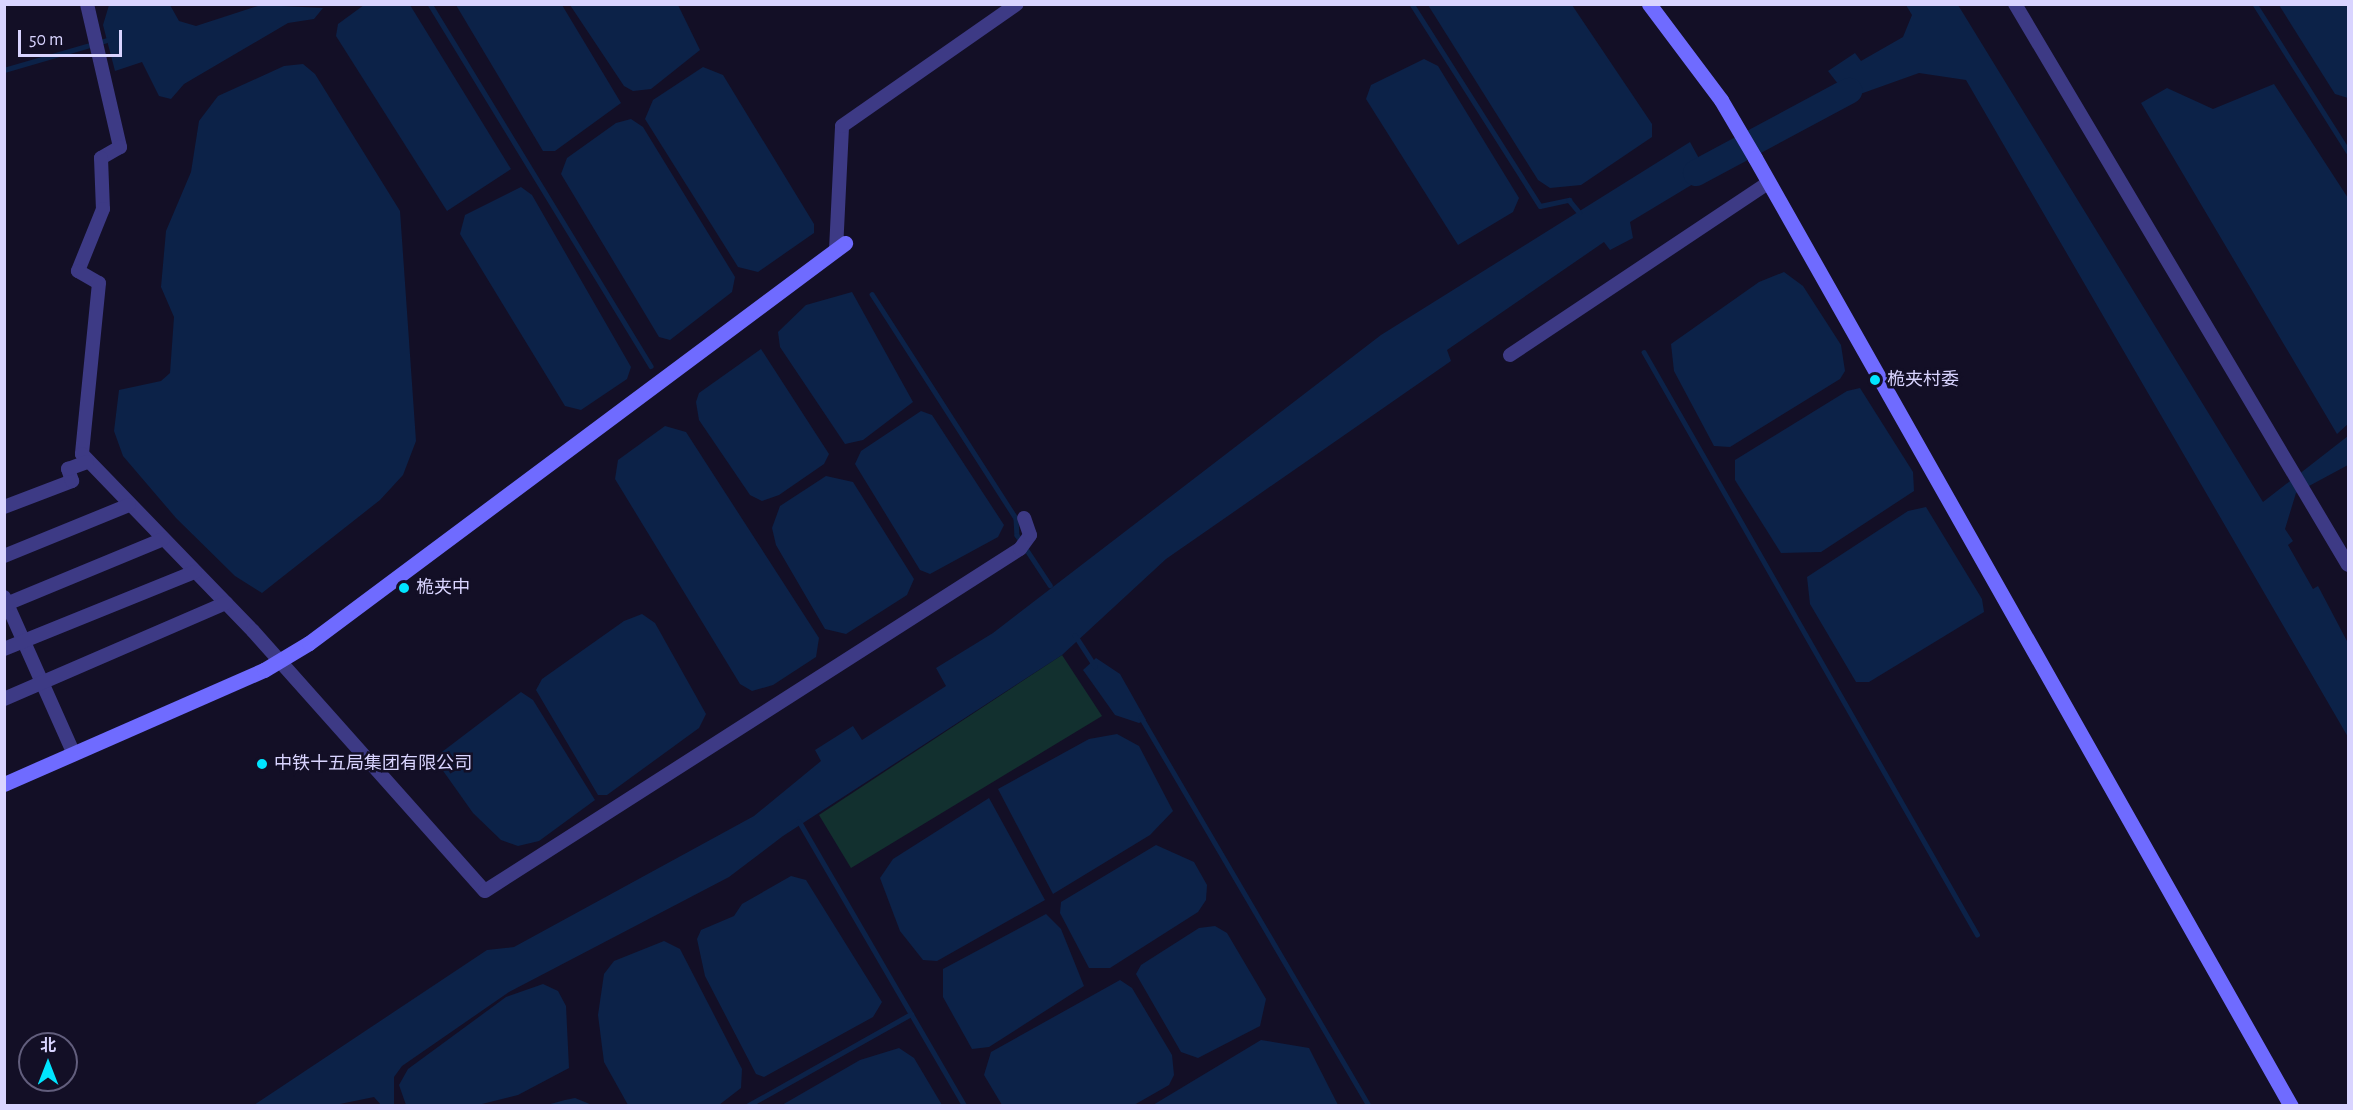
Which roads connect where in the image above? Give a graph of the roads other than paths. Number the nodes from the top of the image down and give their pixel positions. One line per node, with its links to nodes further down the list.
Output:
1 (87, 4): 8 (street)
2 (1017, 4): 6 (street)
3 (1649, 4): 5 (street)
4 (2015, 4): 14 (street)
5 (1768, 183): 7 (street); 25 (street)
6 (840, 247): 20 (street)
7 (1510, 356)
8 (87, 462): 9 (street); 10 (street)
9 (129, 505): 12 (street); 13 (street)
10 (4, 507)
11 (1024, 518): 20 (street)
12 (163, 539): 15 (street); 16 (street)
13 (4, 556)
14 (2349, 565)
15 (195, 572): 17 (street); 18 (street)
16 (5, 602): 18 (street)
17 (226, 603): 20 (street); 21 (street)
18 (24, 642): 19 (street); 21 (street)
19 (4, 650)
20 (278, 662): 23 (street)
21 (42, 684): 22 (street); 23 (street)
22 (4, 699)
23 (74, 754): 24 (street)
24 (4, 784)
25 (2291, 1106)

